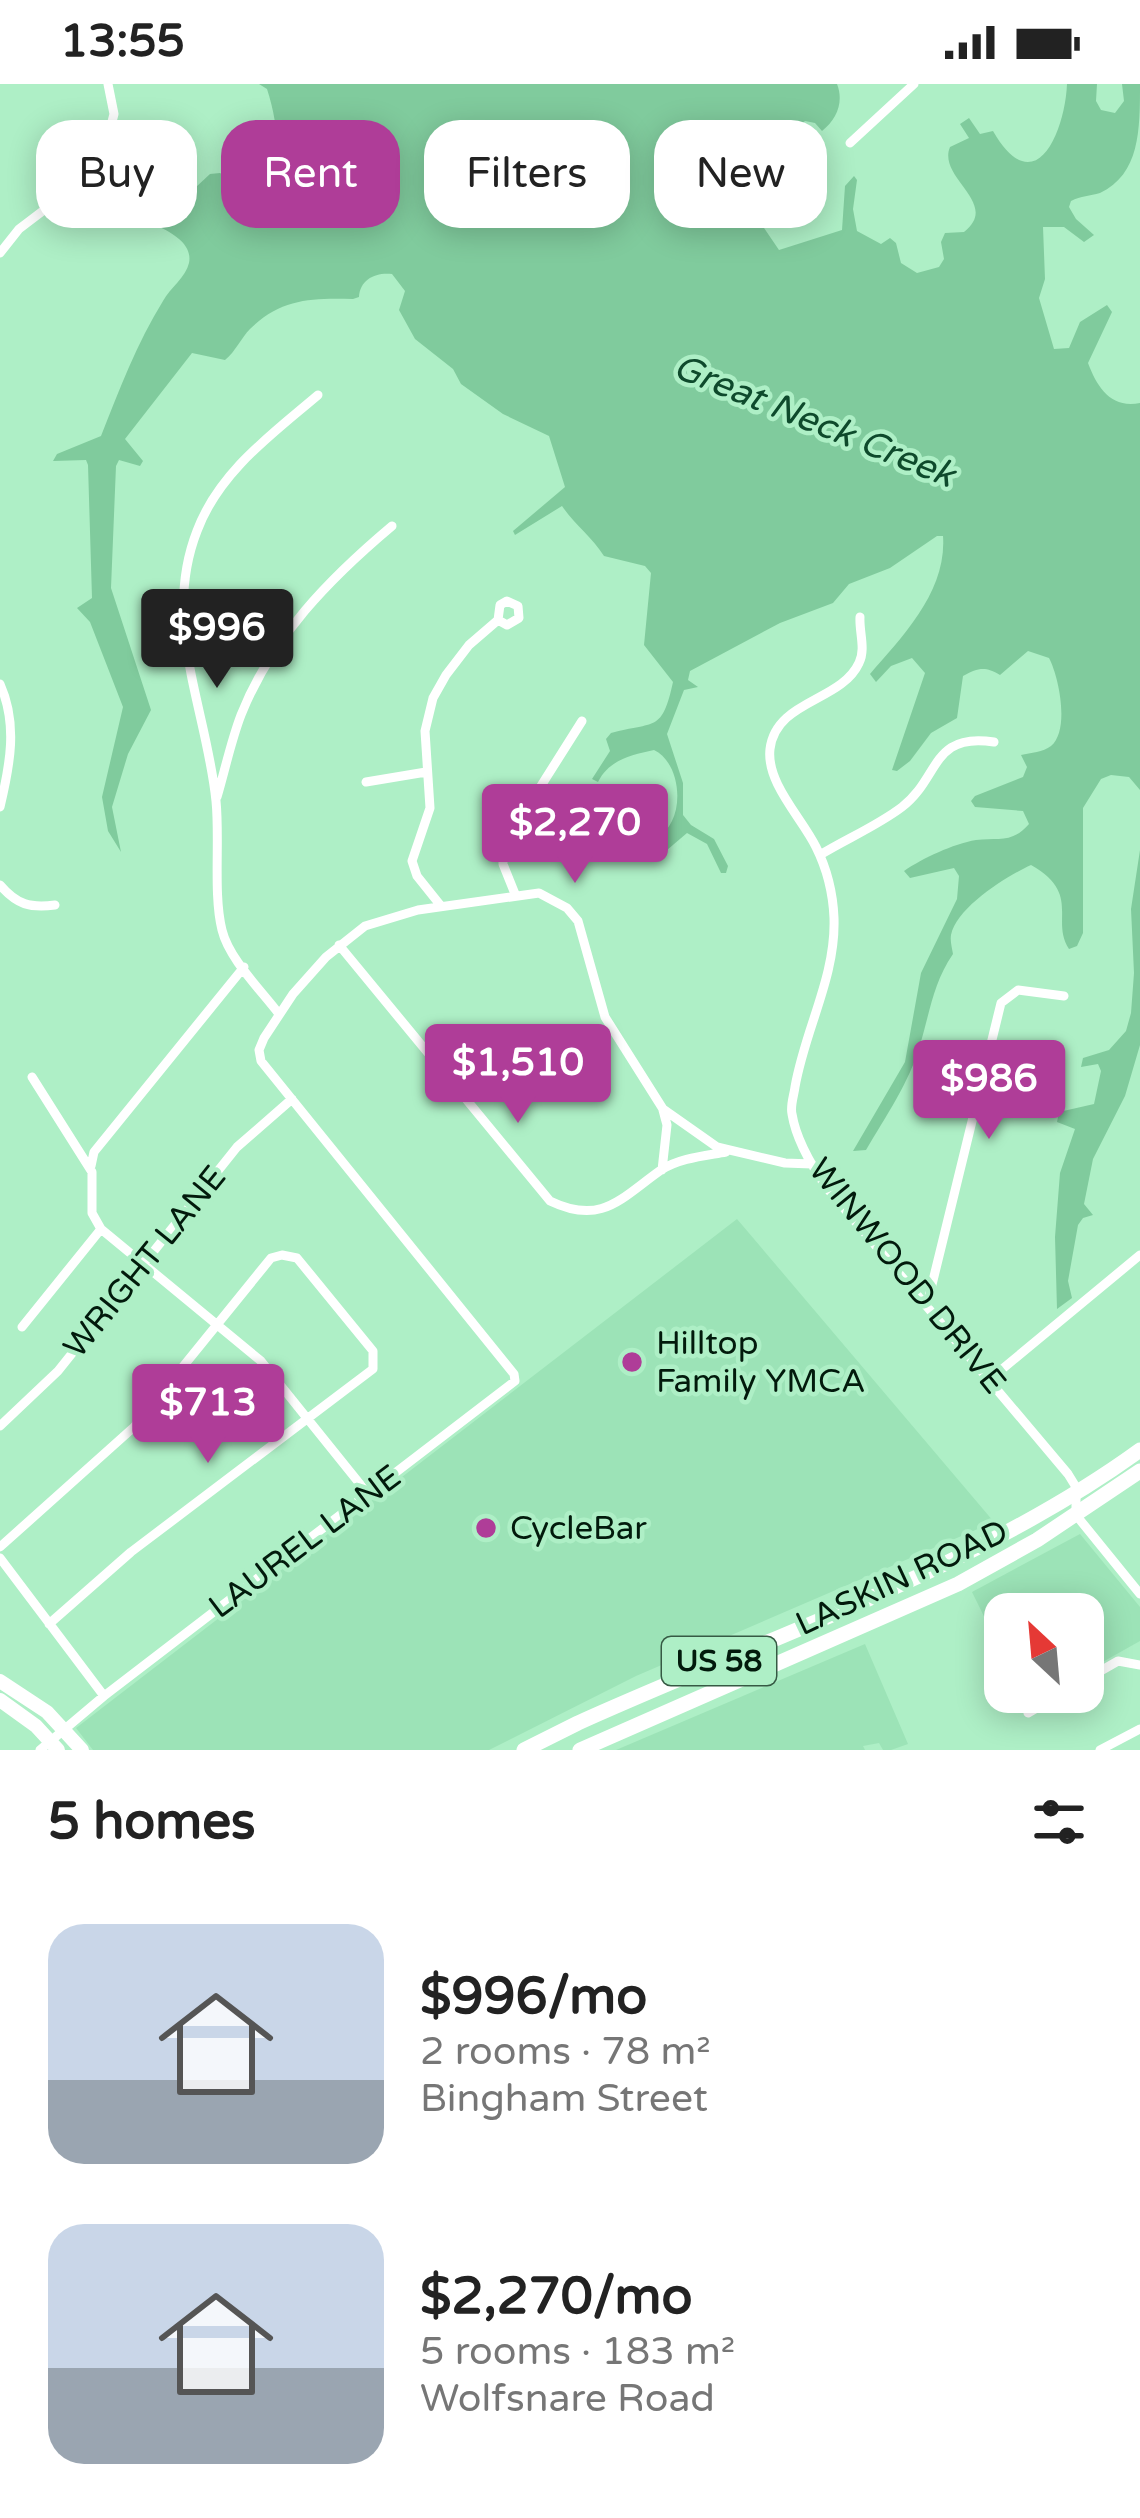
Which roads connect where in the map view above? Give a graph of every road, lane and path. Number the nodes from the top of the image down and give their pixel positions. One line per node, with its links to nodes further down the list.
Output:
1 (108, 84): 4 (street)
2 (914, 84): 3 (street)
3 (850, 142)
4 (0, 253)
5 (318, 395): 15 (street)
6 (392, 526): 15 (street)
7 (860, 617): 17 (street, WINWOOD DRIVE)
8 (498, 620): 13 (street)
9 (0, 684): 10 (street)
10 (5, 708): 16 (street)
11 (582, 721): 19 (street)
12 (994, 742): 17 (street)
13 (426, 772): 14 (street); 21 (street)
14 (366, 782)
15 (216, 798): 23 (street)
16 (0, 807)
17 (820, 855): 30 (street, WINWOOD DRIVE)
18 (0, 885): 20 (street)
19 (515, 894): 21 (street); 28 (street)
20 (55, 904)
21 (441, 906): 22 (street)
22 (339, 945): 25 (street); 31 (street)
23 (244, 967): 25 (street); 32 (street)
24 (1064, 997): 36 (street)
25 (278, 1013): 27 (street)
26 (32, 1077): 32 (street)
27 (292, 1099): 35 (street, WRIGHT LANE); 45 (street, LAUREL LANE)
28 (663, 1109): 29 (street); 31 (street)
29 (731, 1151): 30 (street); 31 (street)
30 (812, 1164): 36 (street, WINWOOD DRIVE)
31 (662, 1169)
32 (92, 1172): 33 (street)
33 (100, 1229): 35 (street); 38 (street)
34 (1140, 1255): 39 (street)
35 (142, 1266): 37 (street); 41 (street, WRIGHT LANE)
36 (927, 1306): 39 (street, WINWOOD DRIVE)
37 (216, 1324): 40 (street); 40 (street); 47 (street)
38 (22, 1327)
39 (989, 1380): 44 (street, WINWOOD DRIVE)
40 (309, 1418): 45 (street); 50 (street)
41 (0, 1426)
42 (1140, 1450): 44 (main road, LASKIN ROAD / US 58)
43 (1140, 1471): 46 (main road, LASKIN ROAD / US 58)
44 (1076, 1492): 46 (street); 60 (main road, LASKIN ROAD / US 58)
45 (368, 1494): 54 (street, LAUREL LANE)
46 (1076, 1515): 49 (street); 61 (main road, LASKIN ROAD / US 58)
47 (0, 1547)
48 (0, 1558): 50 (street)
49 (1140, 1594)
50 (49, 1624): 54 (street)
51 (1140, 1665): 52 (street)
52 (1104, 1669)
53 (0, 1681): 56 (main road)
54 (104, 1696): 56 (street, LAUREL LANE)
55 (0, 1700): 58 (main road)
56 (64, 1728): 58 (street, LAUREL LANE); 59 (main road)
57 (1140, 1729): 62 (street)
58 (49, 1746)
59 (82, 1750)
60 (524, 1750)
61 (580, 1750)
62 (1100, 1750)

